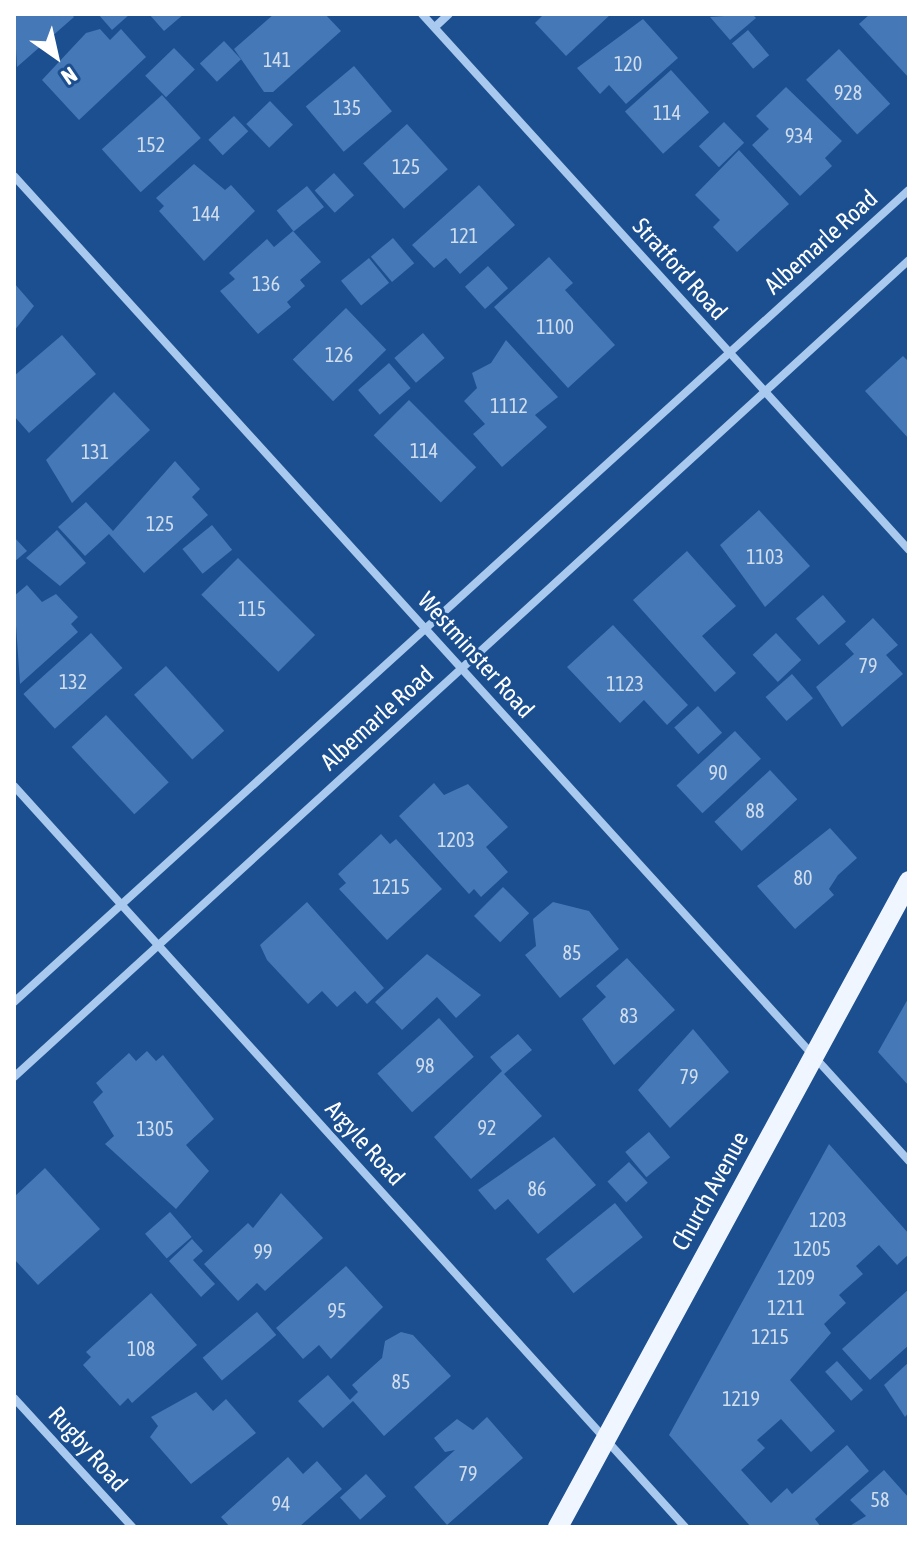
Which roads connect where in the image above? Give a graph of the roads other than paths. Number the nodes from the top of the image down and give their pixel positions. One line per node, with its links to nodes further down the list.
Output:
1 (422, 14): 3 (street, Stratford Road)
2 (449, 14): 3 (street)
3 (435, 27): 7 (street, Stratford Road)
4 (14, 176): 10 (street, Westminster Road)
5 (909, 190): 7 (street, Albemarle Road)
6 (909, 260): 8 (street, Albemarle Road)
7 (729, 353): 8 (street, Stratford Road); 10 (street, Albemarle Road)
8 (766, 391): 9 (street, Stratford Road); 11 (street, Albemarle Road)
9 (909, 550)
10 (425, 629): 11 (street, Westminster Road); 14 (street, Albemarle Road)
11 (462, 668): 15 (street, Albemarle Road); 17 (street, Westminster Road)
12 (14, 786): 14 (street, Argyle Road)
13 (909, 881): 17 (main road, Church Avenue)
14 (121, 905): 15 (street, Argyle Road); 16 (street, Albemarle Road)
15 (158, 945): 18 (street, Albemarle Road); 21 (street, Argyle Road)
16 (14, 1002)
17 (813, 1055): 19 (street, Westminster Road); 21 (main road, Church Avenue)
18 (14, 1077)
19 (909, 1161)
20 (14, 1398): 22 (street, Rugby Road)
21 (605, 1438): 23 (main road, Church Avenue); 24 (street, Argyle Road)
22 (132, 1527)
23 (558, 1527)
24 (685, 1527)

